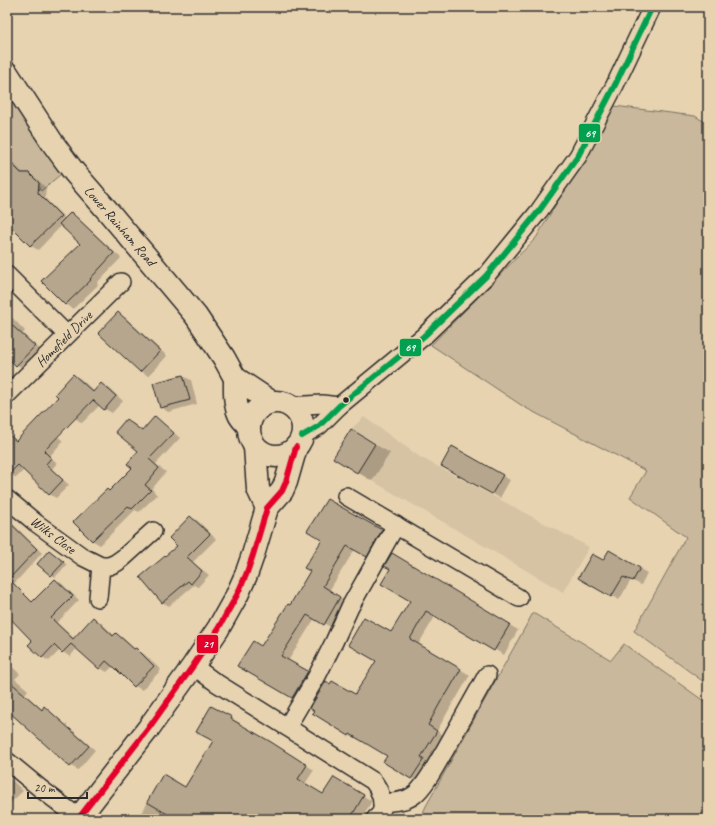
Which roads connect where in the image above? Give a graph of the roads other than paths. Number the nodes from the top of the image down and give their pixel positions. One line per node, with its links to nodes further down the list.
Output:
1 (652, 7): 9 (street)
2 (7, 73): 6 (street, Lower Rainham Road)
3 (7, 275): 5 (street)
4 (121, 282): 5 (street, Homefield Drive)
5 (67, 336): 7 (street, Homefield Drive)
6 (235, 378): 8 (street, Lower Rainham Road); 10 (street, Lower Rainham Road)
7 (7, 395)
8 (281, 404): 9 (street); 10 (street); 11 (street)
9 (339, 406): 11 (street)
10 (252, 437): 11 (street); 14 (street)
11 (299, 442): 14 (street)
12 (346, 496): 15 (street)
13 (7, 499): 17 (street, Wilks Close)
14 (267, 508): 20 (street)
15 (396, 525): 19 (street); 22 (street)
16 (153, 531): 17 (street)
17 (101, 566): 18 (street)
18 (98, 598)
19 (519, 598)
20 (193, 666): 22 (street); 25 (street)
21 (487, 675): 24 (street)
22 (287, 727): 24 (street)
23 (7, 761): 25 (street)
24 (382, 803): 26 (street)
25 (79, 818)
26 (375, 819)

